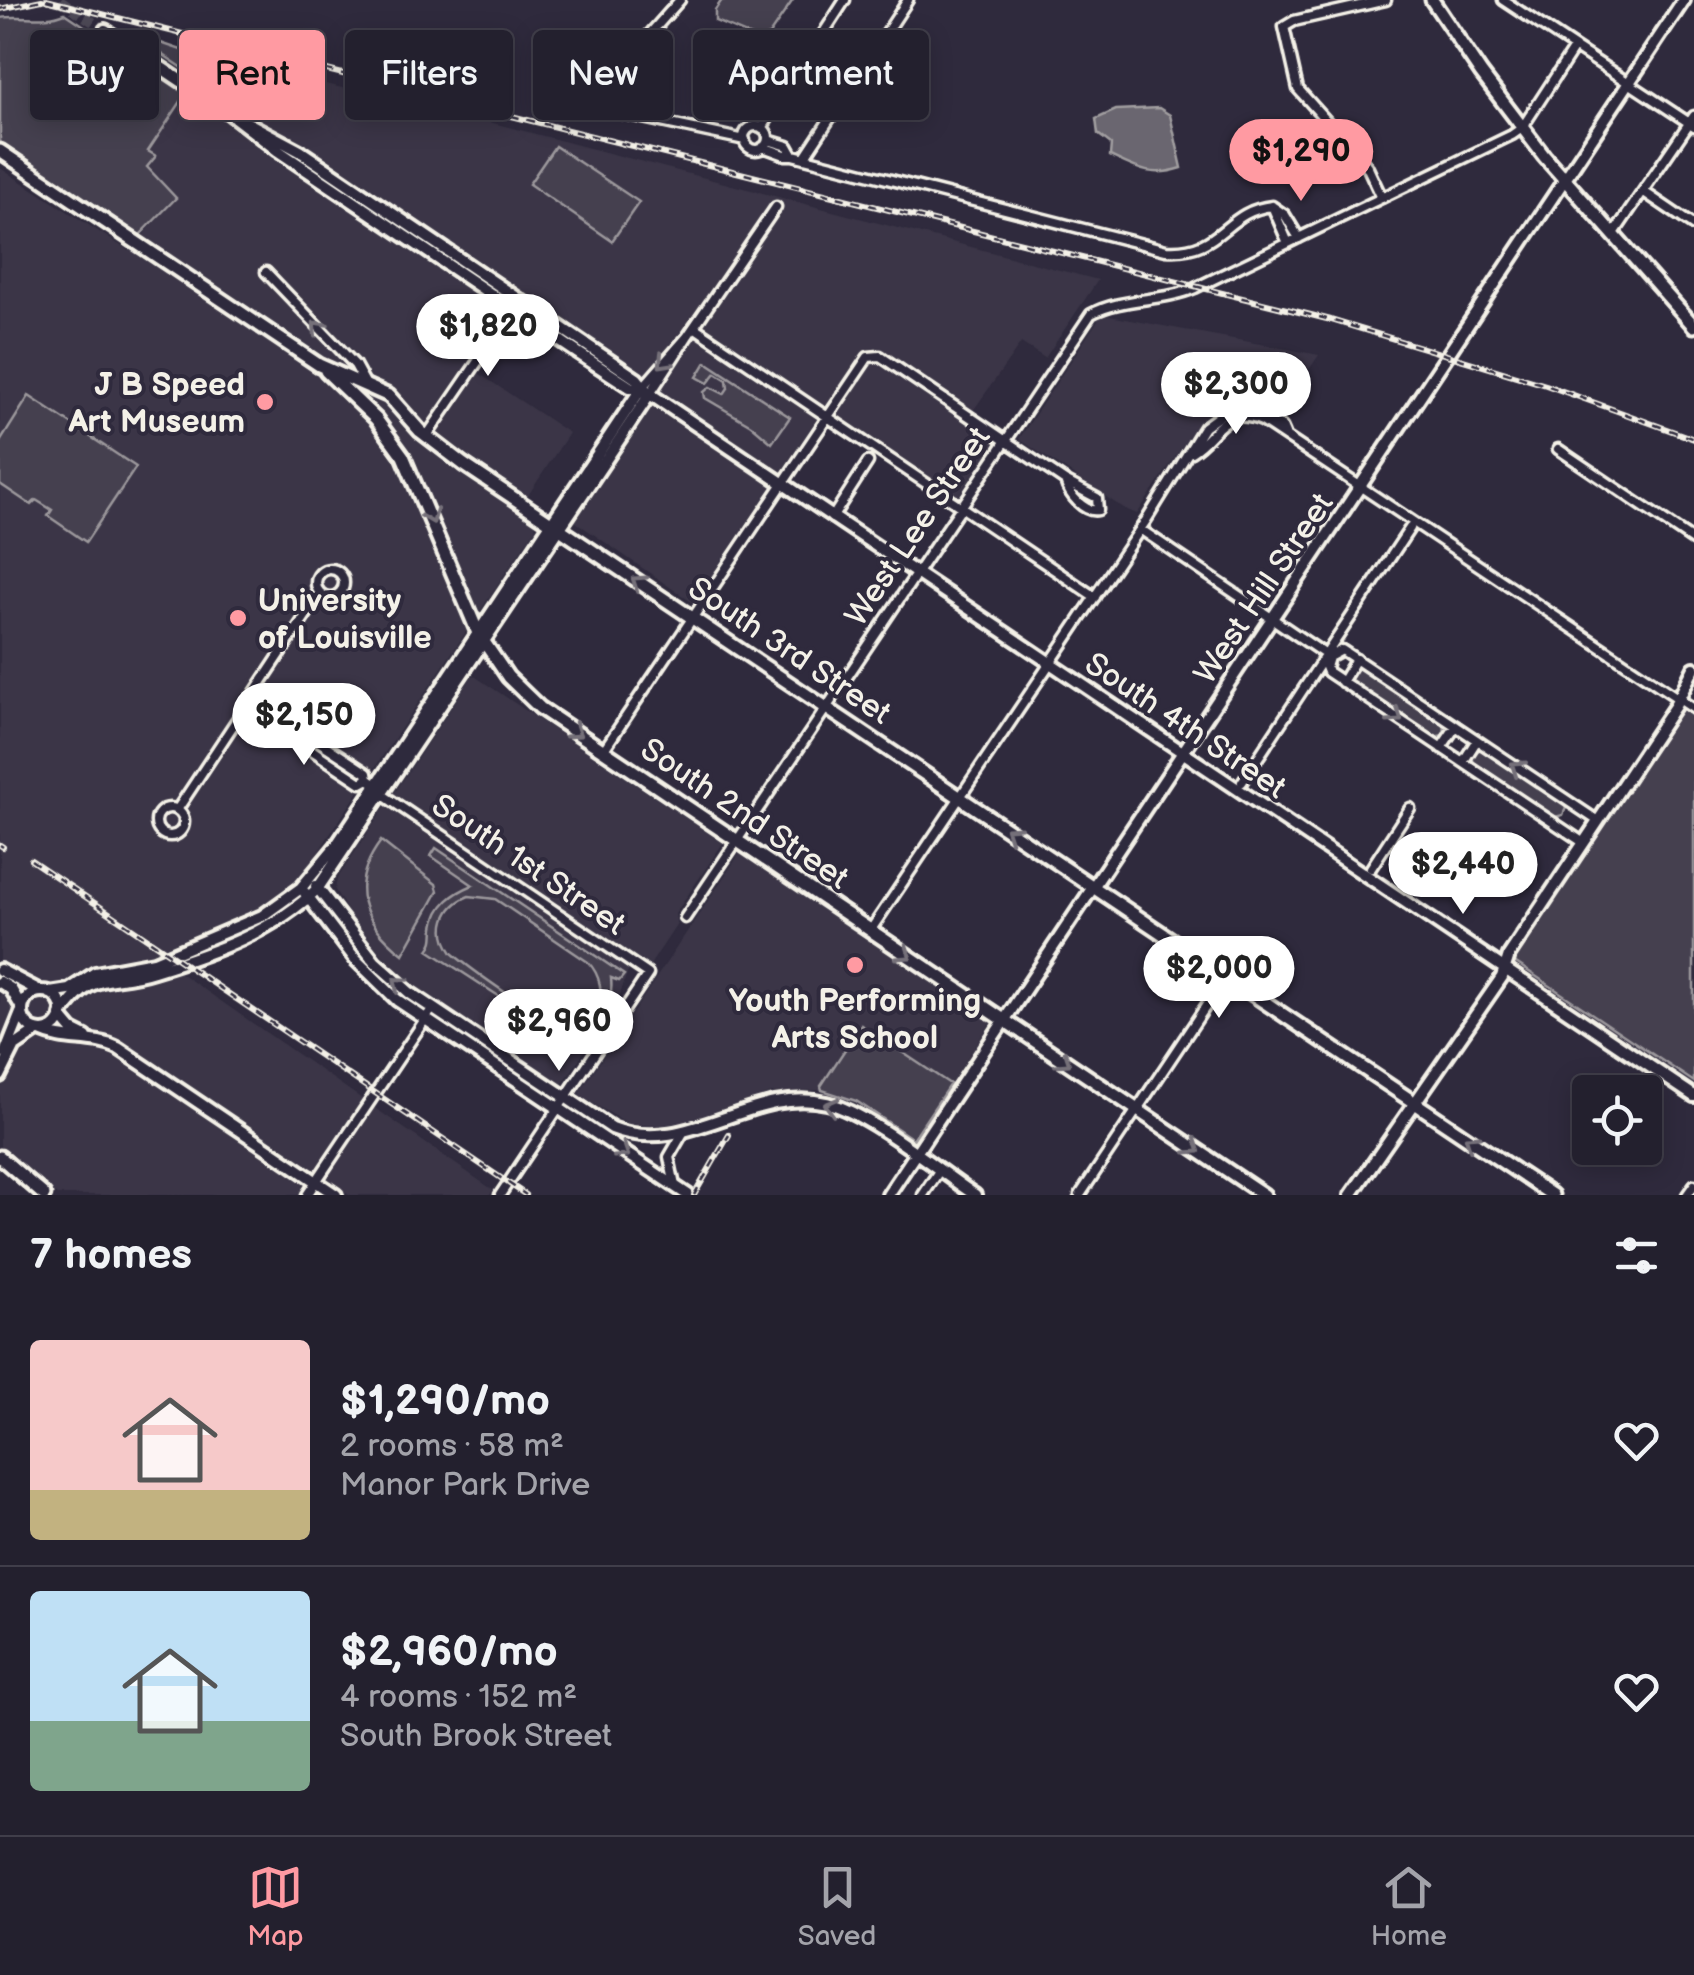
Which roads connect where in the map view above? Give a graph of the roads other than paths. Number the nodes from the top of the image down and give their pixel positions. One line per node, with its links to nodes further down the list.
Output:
1 (680, 0): 14 (street)
2 (845, 0): 12 (street)
3 (908, 0): 17 (street)
4 (1386, 0): 20 (street)
5 (1432, 0): 13 (main road)
6 (1502, 0): 8 (street)
7 (1684, 0): 10 (street, West Hill Street)
8 (1574, 48): 10 (street); 13 (street)
9 (159, 66): 28 (street, South 4th Street)
10 (1630, 84): 11 (street); 18 (street, West Hill Street)
11 (1692, 122): 19 (street)
12 (762, 128): 14 (street); 15 (street)
13 (1522, 128): 18 (main road); 20 (street)
14 (744, 140): 15 (street)
15 (765, 144): 17 (street)
16 (0, 151): 31 (main road, South 3rd Street)
17 (804, 158): 21 (street)
18 (1565, 181): 24 (main road); 43 (street, West Hill Street)
19 (1644, 192): 23 (street); 24 (street)
20 (1382, 198): 25 (street)
21 (1272, 206): 25 (street); 26 (street)
22 (776, 207): 30 (street)
23 (1694, 226)
24 (1613, 235): 29 (main road)
25 (1298, 238): 26 (street)
26 (1288, 243): 38 (street, West Lee Street)
27 (266, 272): 32 (street, one-way to 27)
28 (516, 305): 33 (street, South 4th Street); 37 (street)
29 (1694, 326)
30 (694, 327): 33 (street); 36 (street)
31 (319, 365): 32 (main road, South 3rd Street); 35 (main road, South 2nd Street)
32 (366, 385): 34 (main road, South 3rd Street)
33 (644, 390): 42 (street, South 4th Street); 46 (street)
34 (392, 399): 35 (main road); 37 (main road, South 3rd Street)
35 (366, 408): 55 (main road, South 2nd Street, one-way to 55)
36 (827, 417): 38 (street); 42 (street); 44 (street)
37 (426, 437): 46 (main road, South 3rd Street)
38 (1005, 440): 41 (street); 44 (street, West Lee Street)
39 (1558, 449): 49 (street)
40 (868, 462): 45 (street)
41 (1065, 481): 41 (street)
42 (782, 484): 45 (street, South 4th Street); 53 (street)
43 (1362, 485): 48 (street); 54 (street, West Hill Street); 61 (street)
44 (960, 506): 50 (street, West Lee Street); 52 (street)
45 (832, 518): 50 (street, South 4th Street)
46 (555, 526): 53 (main road, South 3rd Street, one-way to 46); 55 (street)
47 (1410, 528): 56 (street)
48 (1140, 529): 52 (street); 54 (street)
49 (1694, 540)
50 (915, 574): 58 (street, South 4th Street); 63 (street, West Lee Street)
51 (320, 594): 62 (street)
52 (1095, 597): 58 (street)
53 (692, 618): 63 (main road, South 3rd Street); 68 (street)
54 (1272, 619): 56 (street); 69 (street, West Hill Street)
55 (481, 638): 68 (main road, South 2nd Street, one-way to 68); 72 (street)
56 (1327, 656): 57 (street); 60 (street); 71 (street)
57 (1356, 660): 60 (street); 65 (street)
58 (1049, 664): 69 (street, South 4th Street); 73 (street)
59 (1694, 668): 61 (street)
60 (1342, 682): 67 (street, one-way to 67)
61 (1678, 696): 64 (street); 77 (street)
62 (248, 702): 72 (street, South 1st Street); 76 (street)
63 (826, 707): 73 (main road, South 3rd Street); 79 (street, West Lee Street)
64 (1694, 709)
65 (1456, 726): 66 (street); 67 (street)
66 (1477, 740): 70 (street); 74 (street, one-way to 66)
67 (1441, 748): 70 (street)
68 (603, 751): 79 (main road, South 2nd Street)
69 (1182, 753): 82 (street, West Hill Street); 87 (street, South 4th Street)
70 (1462, 762): 78 (street)
71 (1242, 782)
72 (378, 787): 83 (street); 102 (street, South 1st Street)
73 (960, 797): 82 (main road, South 3rd Street, one-way to 73); 85 (street)
74 (1576, 806): 77 (street); 78 (street)
75 (1410, 808): 81 (street)
76 (178, 810)
77 (1598, 822): 80 (street)
78 (1561, 827): 80 (street)
79 (736, 841): 84 (street, West Lee Street); 85 (main road, South 2nd Street)
80 (1584, 843): 87 (street)
81 (1371, 868)
82 (1093, 886): 89 (main road, South 3rd Street); 95 (street, West Hill Street)
83 (310, 888): 88 (street); 93 (street); 94 (street)
84 (685, 918)
85 (870, 930): 95 (main road, South 2nd Street, one-way to 95)
86 (0, 970): 91 (street)
87 (1504, 970): 100 (street, South 4th Street); 101 (street)
88 (91, 974): 91 (street); 91 (street)
89 (1226, 976): 101 (main road, South 3rd Street); 103 (street)
90 (0, 982): 92 (street)
91 (41, 990): 92 (street); 94 (street)
92 (22, 1010): 96 (street); 98 (street)
93 (428, 1014): 102 (street); 108 (street)
94 (61, 1016): 96 (street); 97 (street)
95 (1004, 1020): 103 (main road, South 2nd Street, one-way to 103); 105 (street, West Hill Street)
96 (38, 1031): 97 (street); 99 (street)
97 (91, 1040): 108 (street)
98 (0, 1064)
99 (0, 1076)
100 (1694, 1096)
101 (1415, 1102): 121 (street); 122 (main road, South 3rd Street, one-way to 101)
102 (562, 1103): 104 (street); 110 (street, one-way to 110); 114 (street)
103 (1137, 1110): 119 (street); 120 (main road, South 2nd Street, one-way to 120)
104 (683, 1133): 105 (street, one-way to 104); 110 (street)
105 (916, 1154): 107 (street); 116 (street, West Hill Street)
106 (0, 1157): 111 (main road)
107 (939, 1170): 117 (street); 118 (street)
108 (316, 1182): 112 (street); 113 (street)
109 (1694, 1185): 123 (street)
110 (675, 1186): 115 (street)
111 (44, 1195)
112 (307, 1195)
113 (336, 1195)
114 (500, 1195)
115 (688, 1195)
116 (888, 1195)
117 (923, 1195)
118 (976, 1195)
119 (1080, 1195)
120 (1264, 1195)
121 (1351, 1195)
122 (1552, 1195)
123 (1687, 1195)

